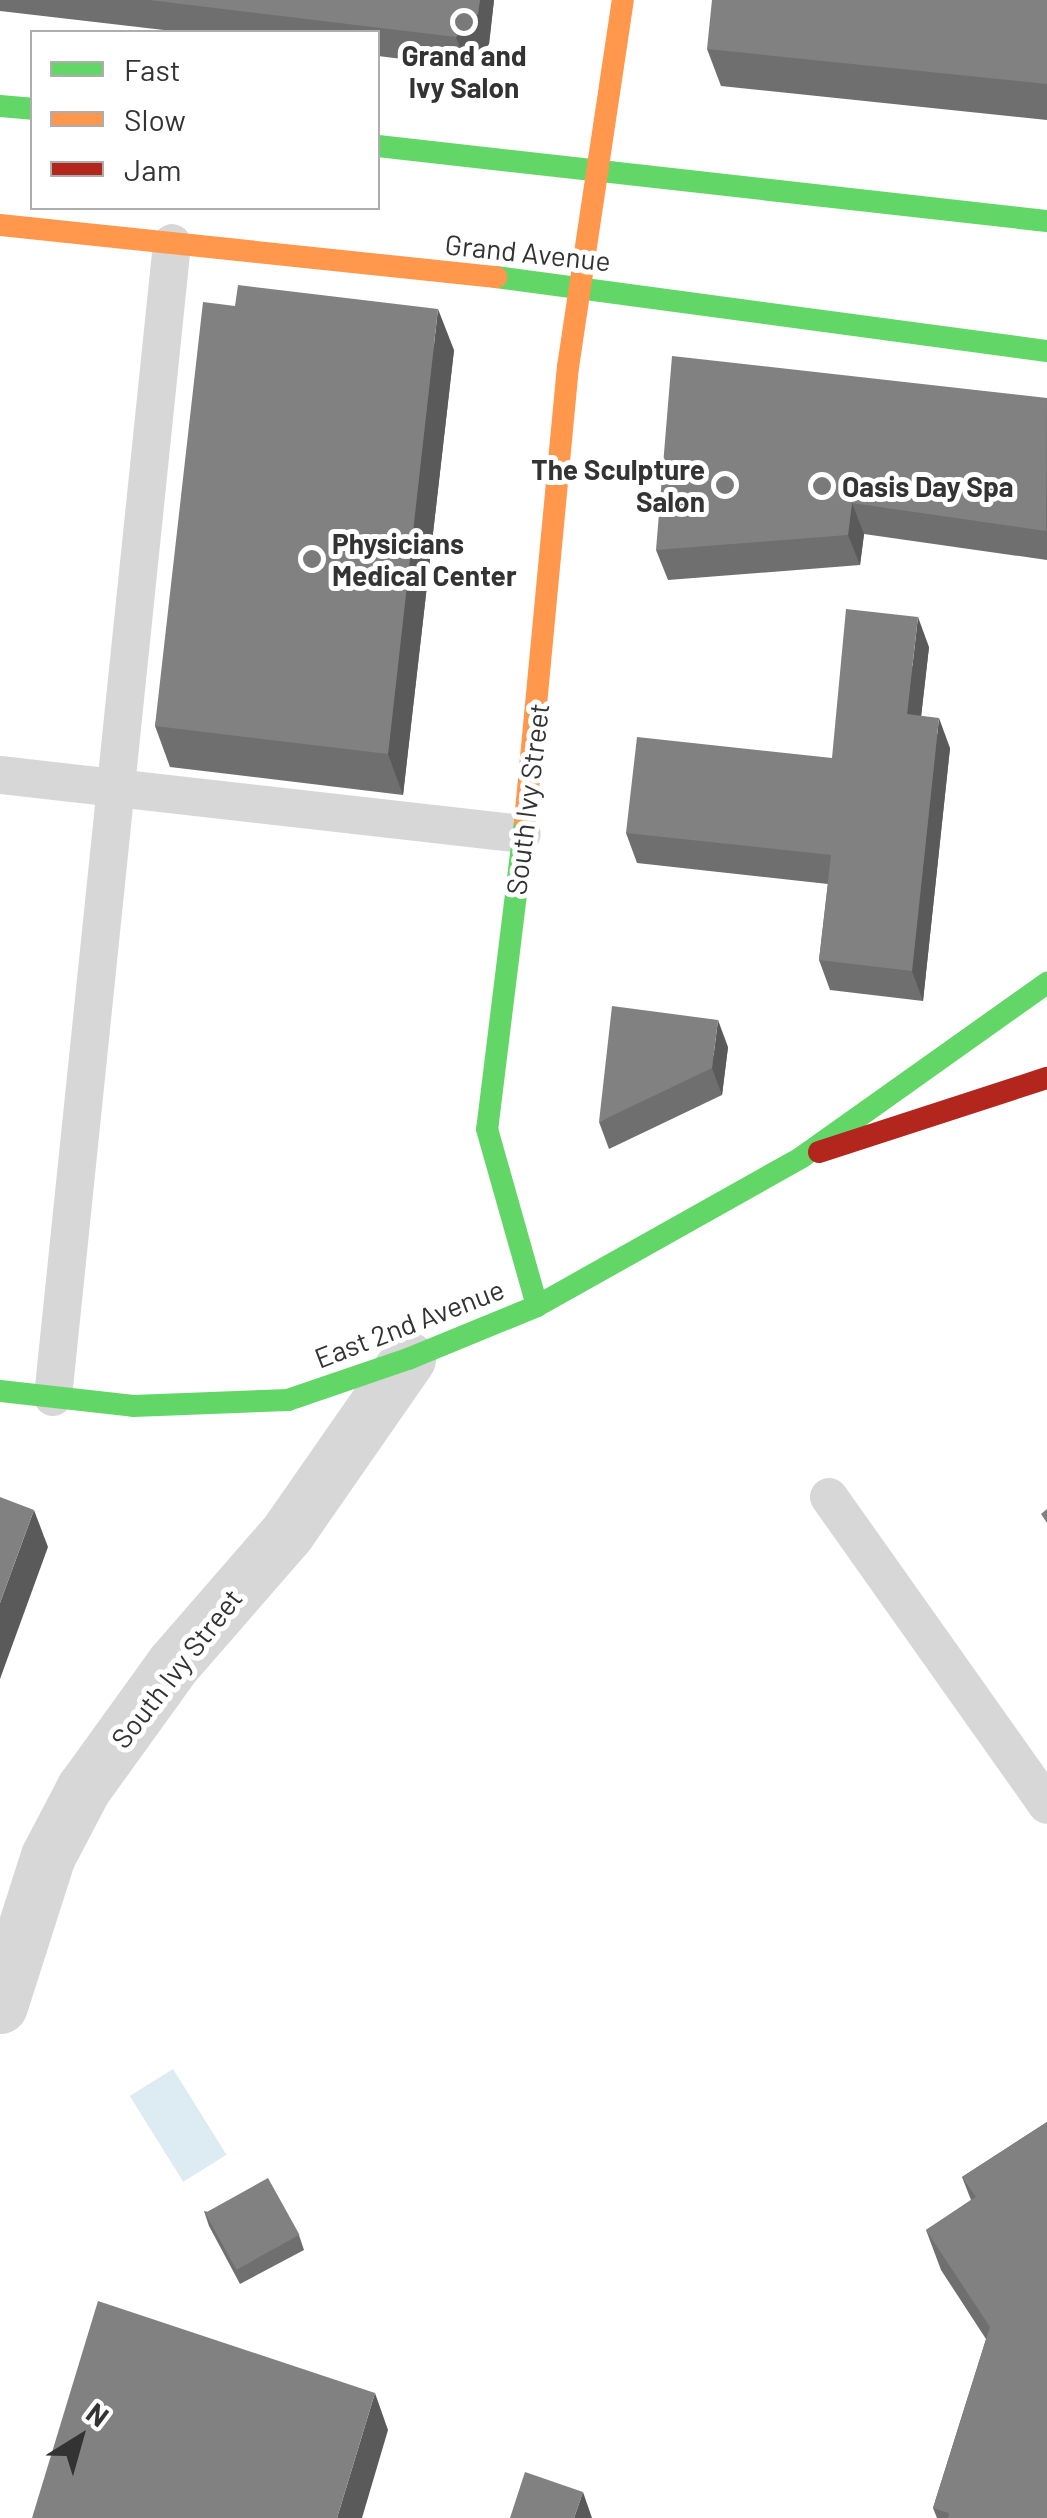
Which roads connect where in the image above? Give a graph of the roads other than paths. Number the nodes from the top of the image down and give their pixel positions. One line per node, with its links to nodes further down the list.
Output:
1 (623, 0): 5 (main road, South Ivy Street)
2 (0, 106): 3 (main road)
3 (30, 110)
4 (380, 146): 5 (main road)
5 (599, 169): 6 (main road); 9 (main road, South Ivy Street)
6 (1047, 220)
7 (0, 226): 8 (main road, Grand Avenue)
8 (172, 244): 9 (main road, Grand Avenue); 12 (lane)
9 (580, 286): 10 (main road, Grand Avenue); 13 (main road, South Ivy Street)
10 (1047, 351)
11 (0, 775): 12 (lane)
12 (116, 788): 13 (lane); 20 (lane)
13 (522, 834): 17 (main road, South Ivy Street)
14 (1047, 982): 16 (main road, East 2nd Avenue)
15 (1047, 1078): 16 (main road, East 2nd Avenue)
16 (802, 1158): 17 (main road, East 2nd Avenue)
17 (537, 1306): 18 (main road, East 2nd Avenue)
18 (408, 1359): 20 (main road, East 2nd Avenue); 23 (street, South Ivy Street)
19 (0, 1390): 20 (main road, East 2nd Avenue)
20 (54, 1397)
21 (829, 1497): 22 (lane)
22 (1047, 1805)
23 (0, 2006)

